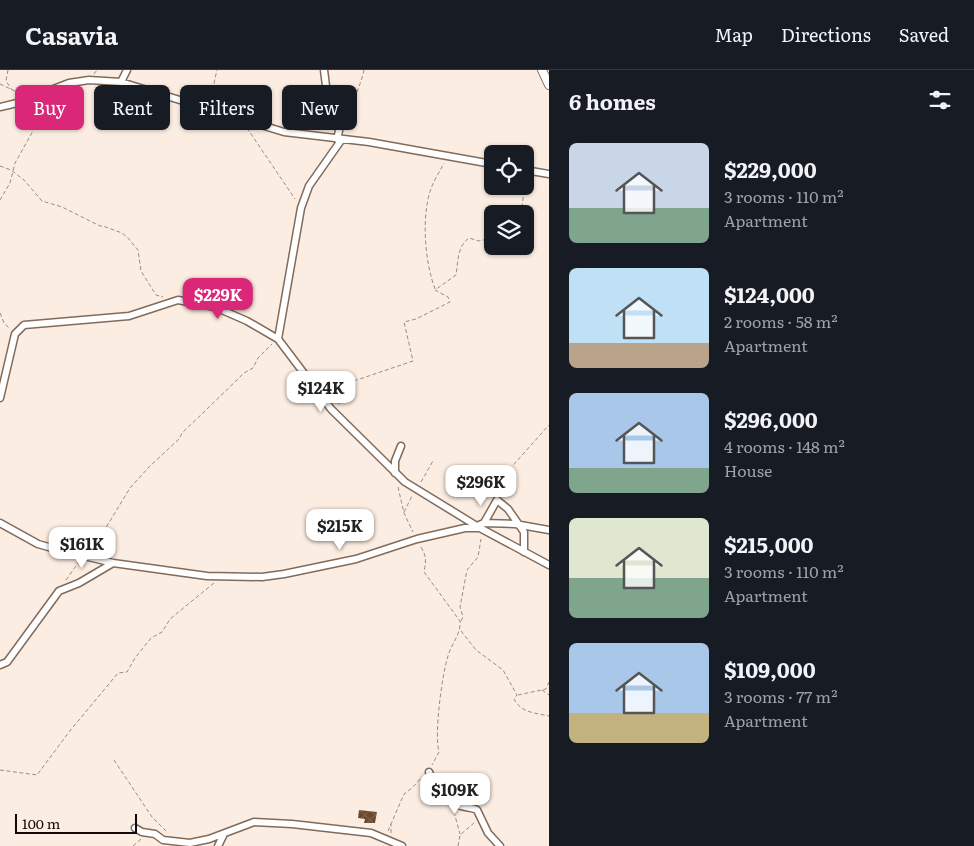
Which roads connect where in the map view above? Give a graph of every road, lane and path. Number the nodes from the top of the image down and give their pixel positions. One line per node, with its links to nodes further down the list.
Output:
1 (8, 70): 12 (path)
2 (127, 70): 7 (street)
3 (217, 70): 10 (path)
4 (324, 70): 20 (street)
5 (364, 70): 20 (path)
6 (542, 70): 11 (street)
7 (121, 82): 9 (street); 14 (street)
8 (0, 84): 12 (path)
9 (66, 85)
10 (214, 85)
11 (549, 85)
12 (12, 91): 13 (path)
13 (15, 92)
14 (180, 99)
15 (15, 102): 16 (street)
16 (0, 107)
17 (272, 129): 21 (street)
18 (34, 130): 25 (path)
19 (247, 130): 29 (path)
20 (339, 131): 21 (street)
21 (339, 139): 22 (street); 29 (street)
22 (448, 155): 23 (street); 31 (path)
23 (484, 162)
24 (0, 166): 25 (path)
25 (11, 170): 28 (path); 32 (path)
26 (534, 172): 27 (street)
27 (549, 174)
28 (0, 200)
29 (301, 208): 35 (street)
30 (484, 241): 31 (path)
31 (435, 290): 37 (path)
32 (178, 300): 34 (street); 35 (street)
33 (0, 314): 34 (path)
34 (15, 334): 36 (street)
35 (278, 339): 37 (street); 52 (path)
36 (0, 398)
37 (331, 410): 41 (street)
38 (549, 425): 43 (path)
39 (401, 446): 41 (street)
40 (433, 460): 42 (path)
41 (395, 473): 42 (street); 44 (path)
42 (416, 490): 44 (path); 47 (street)
43 (496, 500): 46 (street); 47 (street)
44 (404, 513): 49 (path)
45 (0, 523): 51 (street)
46 (518, 524): 47 (street); 48 (street); 50 (street)
47 (482, 527): 49 (street); 50 (street); 57 (path)
48 (549, 530)
49 (417, 539): 55 (street); 57 (path)
50 (524, 552): 54 (street)
51 (83, 555): 52 (street); 56 (path)
52 (90, 557): 53 (street)
53 (114, 563): 55 (street); 56 (street)
54 (549, 565)
55 (220, 577): 66 (path)
56 (59, 591): 59 (street)
57 (460, 621): 58 (path)
58 (461, 630): 63 (path); 67 (path)
59 (0, 665)
60 (549, 682): 61 (path)
61 (541, 690): 62 (path); 63 (path)
62 (549, 695)
63 (515, 697): 64 (path)
64 (549, 716)
65 (114, 760): 75 (path)
66 (0, 770)
67 (429, 772): 68 (street); 70 (path)
68 (455, 804): 69 (street); 73 (path)
69 (478, 813): 73 (path); 79 (street)
70 (391, 823): 74 (path); 74 (path)
71 (135, 828): 75 (street)
72 (224, 834): 74 (street); 75 (street); 76 (street)
73 (460, 835): 78 (path)
74 (388, 840): 77 (street)
75 (173, 842)
76 (218, 846)
77 (402, 846)
78 (458, 846)
79 (500, 846)

